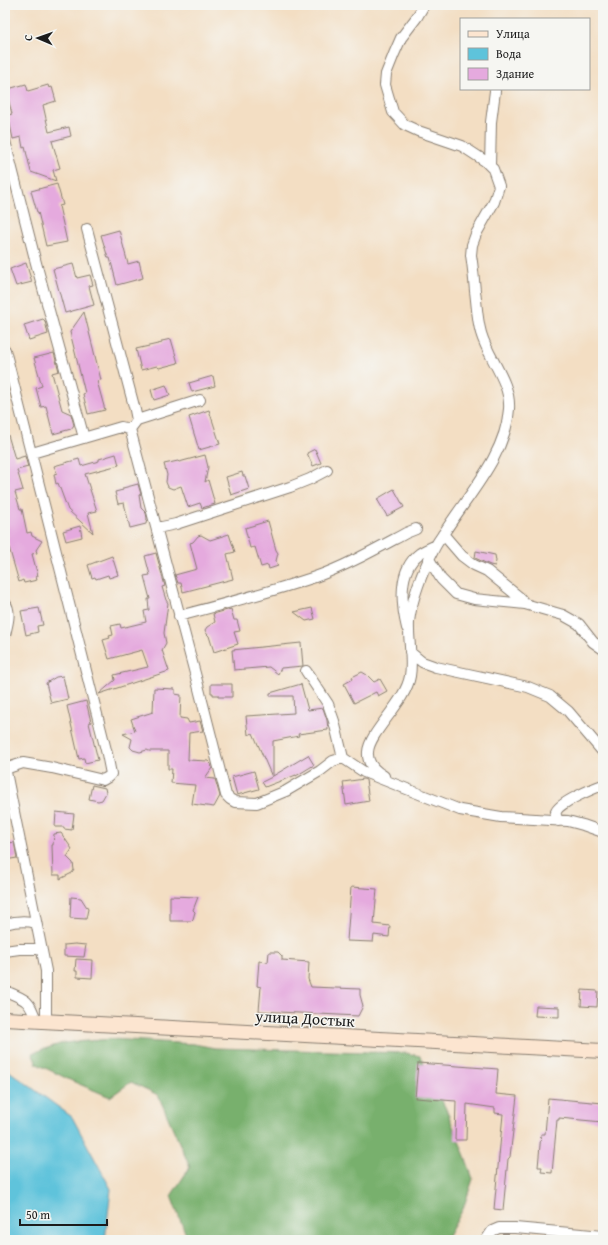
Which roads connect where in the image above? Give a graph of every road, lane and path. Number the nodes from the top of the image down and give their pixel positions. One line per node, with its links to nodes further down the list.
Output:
1 (424, 5): 4 (street)
2 (495, 91): 4 (street)
3 (5, 140): 10 (street)
4 (490, 166): 15 (street)
5 (87, 228): 8 (street)
6 (5, 350): 11 (street)
7 (200, 400): 8 (street)
8 (137, 420): 9 (street)
9 (130, 430): 10 (street); 13 (street)
10 (84, 438): 11 (street)
11 (32, 453): 30 (street)
12 (327, 470): 13 (street)
13 (157, 528): 20 (street)
14 (416, 529): 20 (street)
15 (444, 534): 16 (street); 19 (street)
16 (436, 545): 17 (street); 22 (street)
17 (430, 559): 19 (street); 22 (street)
18 (5, 603): 21 (street)
19 (525, 604): 23 (street)
20 (179, 616): 27 (street)
21 (5, 635)
22 (410, 640): 24 (street)
23 (603, 649)
24 (410, 652): 26 (street); 28 (street)
25 (306, 671): 27 (street)
26 (603, 752)
27 (343, 758): 29 (street)
28 (371, 764): 29 (street); 32 (street)
29 (357, 766): 32 (street)
30 (5, 769): 35 (street)
31 (603, 785): 33 (street)
32 (400, 786): 33 (street)
33 (558, 821): 34 (street)
34 (603, 832)
35 (36, 923): 36 (street); 37 (street)
36 (5, 924)
37 (41, 949): 38 (street); 41 (street)
38 (5, 951)
39 (5, 991): 40 (street)
40 (28, 1001): 41 (street); 43 (street)
41 (46, 1004): 43 (street)
42 (5, 1019): 43 (main road, улица Достык)
43 (41, 1021): 44 (main road, улица Достык)
44 (603, 1051)
45 (603, 1236): 46 (street)
46 (587, 1237): 47 (street)
47 (486, 1240)

